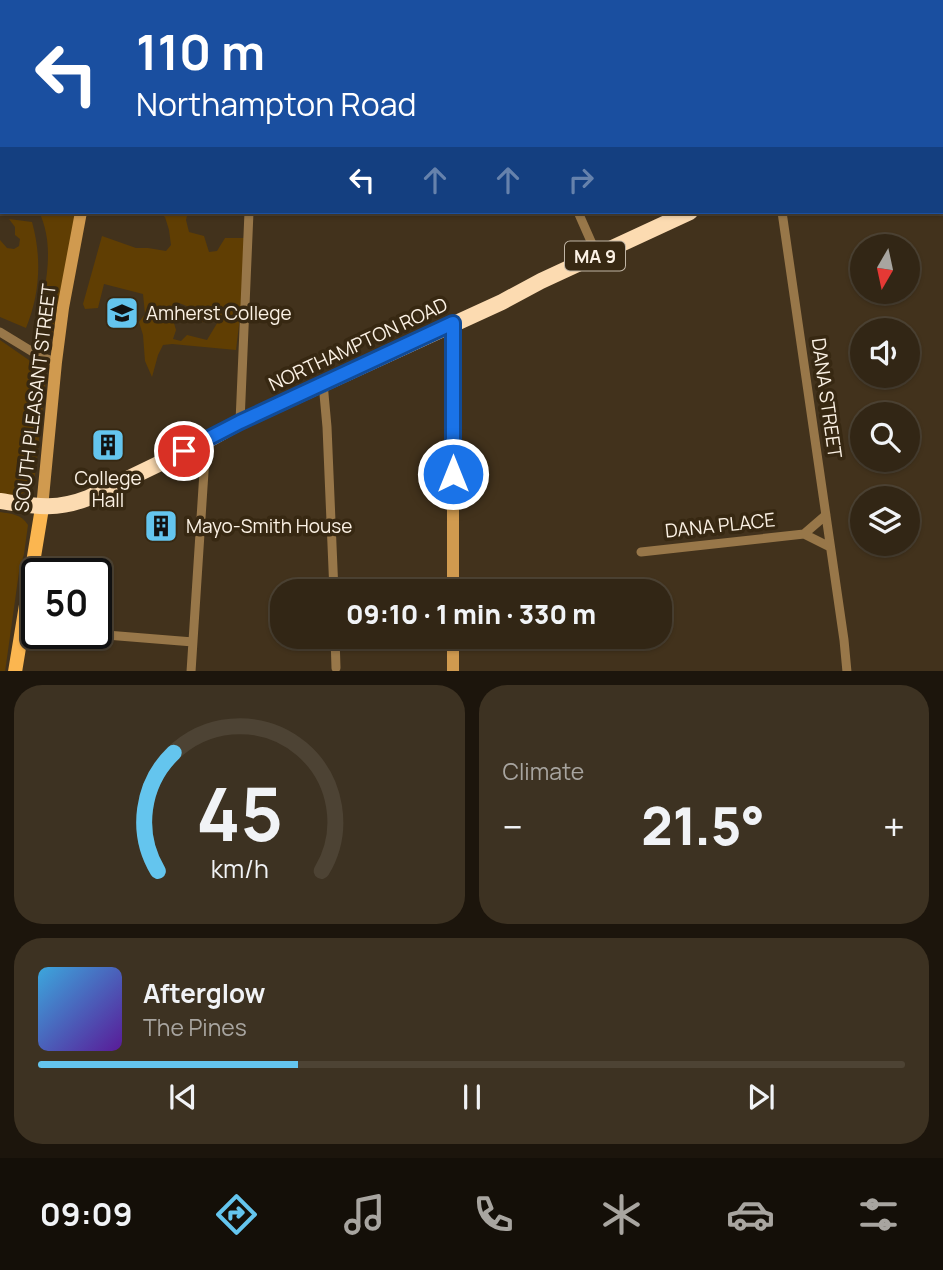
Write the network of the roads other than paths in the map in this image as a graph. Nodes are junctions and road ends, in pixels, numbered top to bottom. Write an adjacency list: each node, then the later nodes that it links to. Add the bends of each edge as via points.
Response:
1 (81, 214): 9 (main road, SOUTH PLEASANT STREET)
2 (249, 214): 11 (street)
3 (579, 214): 6 (street)
4 (686, 214): 6 (highway, NORTHAMPTON ROAD / MA 9)
5 (782, 214): 15 (street, DANA STREET)
6 (597, 255): 7 (highway, NORTHAMPTON ROAD / MA 9)
7 (453, 323): 10 (highway, NORTHAMPTON ROAD / MA 9); 21 (main road)
8 (0, 332): 9 (street, via 41,358)
9 (56, 362): 14 (main road, SOUTH PLEASANT STREET)
10 (323, 383): 11 (highway, NORTHAMPTON ROAD / MA 9); 20 (street)
11 (240, 422): 12 (highway, NORTHAMPTON ROAD / MA 9)
12 (206, 441): 14 (highway, NORTHAMPTON ROAD / MA 9, via 75,503); 23 (street)
13 (0, 501): 14 (highway, MA 9)
14 (42, 508): 19 (main road, SOUTH PLEASANT STREET)
15 (826, 515): 16 (street, DANA PLACE); 17 (street, DANA STREET)
16 (804, 534): 17 (street, DANA PLACE); 18 (street, DANA PLACE)
17 (831, 547): 31 (street, DANA STREET)
18 (641, 552)
19 (37, 558)
20 (333, 579)
21 (453, 579)
22 (112, 635): 23 (street)
23 (193, 642): 29 (street)
24 (22, 649): 28 (main road, SOUTH PLEASANT STREET)
25 (335, 649): 27 (street)
26 (453, 649): 30 (main road)
27 (336, 668)
28 (15, 671)
29 (191, 671)
30 (453, 671)
31 (847, 671)

